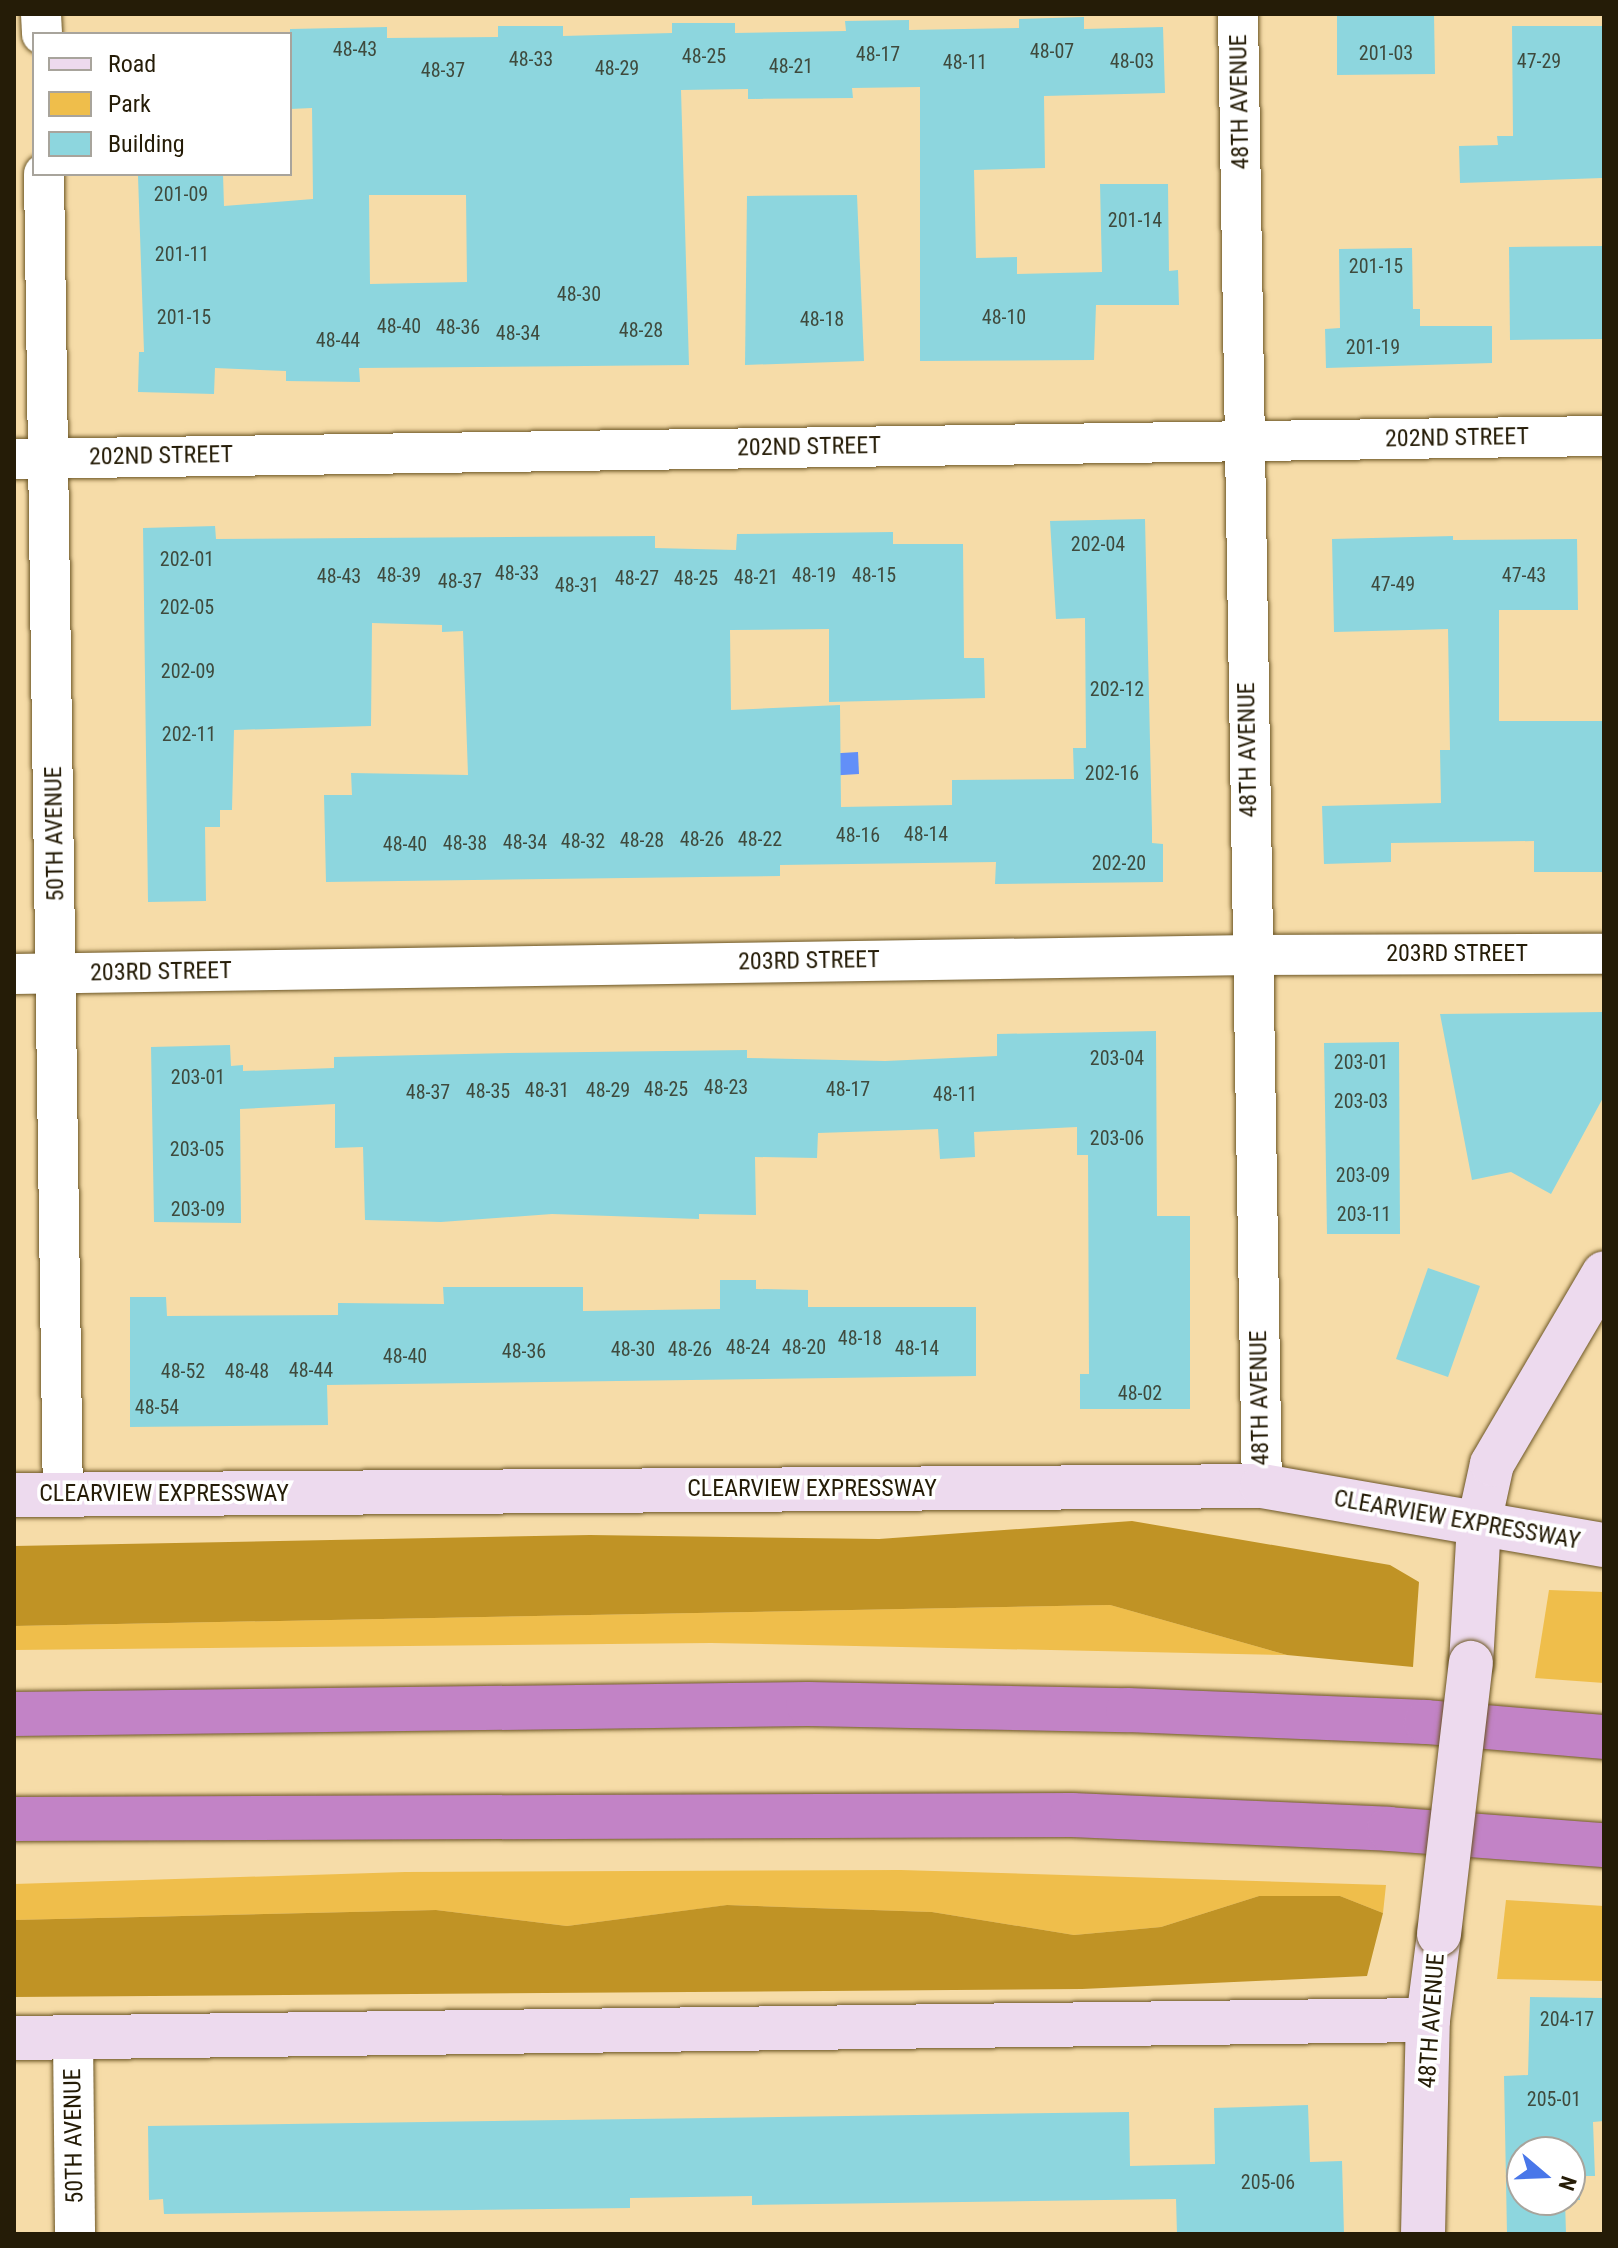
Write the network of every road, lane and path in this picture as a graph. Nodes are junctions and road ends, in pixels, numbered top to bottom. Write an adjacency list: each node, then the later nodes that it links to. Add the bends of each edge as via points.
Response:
1 (1238, 14): 4 (street, 48TH AVENUE)
2 (44, 176): 5 (street, 50TH AVENUE)
3 (1604, 436): 4 (street, 202ND STREET)
4 (1244, 441): 5 (street, 202ND STREET); 7 (street, 48TH AVENUE)
5 (32, 458): 9 (street, 50TH AVENUE)
6 (1604, 954): 7 (street, 203RD STREET)
7 (1251, 955): 9 (street, 203RD STREET); 11 (street, 48TH AVENUE)
8 (14, 974): 9 (street, 203RD STREET)
9 (57, 974): 12 (street, 50TH AVENUE)
10 (1604, 1273): 14 (street, 48TH AVENUE, via 1492,1464)
11 (1262, 1486): 12 (street, CLEARVIEW EXPRESSWAY); 14 (street, CLEARVIEW EXPRESSWAY)
12 (63, 1494): 13 (street, CLEARVIEW EXPRESSWAY)
13 (14, 1495)
14 (1479, 1523): 15 (street, CLEARVIEW EXPRESSWAY); 20 (street, 48TH AVENUE, bridge, via 1471,1663)
15 (1604, 1545)
16 (14, 1714): 17 (highway, via 824,1704 1206,1713)
17 (1604, 1737)
18 (14, 1819): 19 (highway, via 1072,1815)
19 (1604, 1845)
20 (1428, 2020): 21 (street); 24 (street, 48TH AVENUE)
21 (73, 2037): 22 (street); 23 (street, 50TH AVENUE)
22 (14, 2038)
23 (75, 2234)
24 (1423, 2234)

